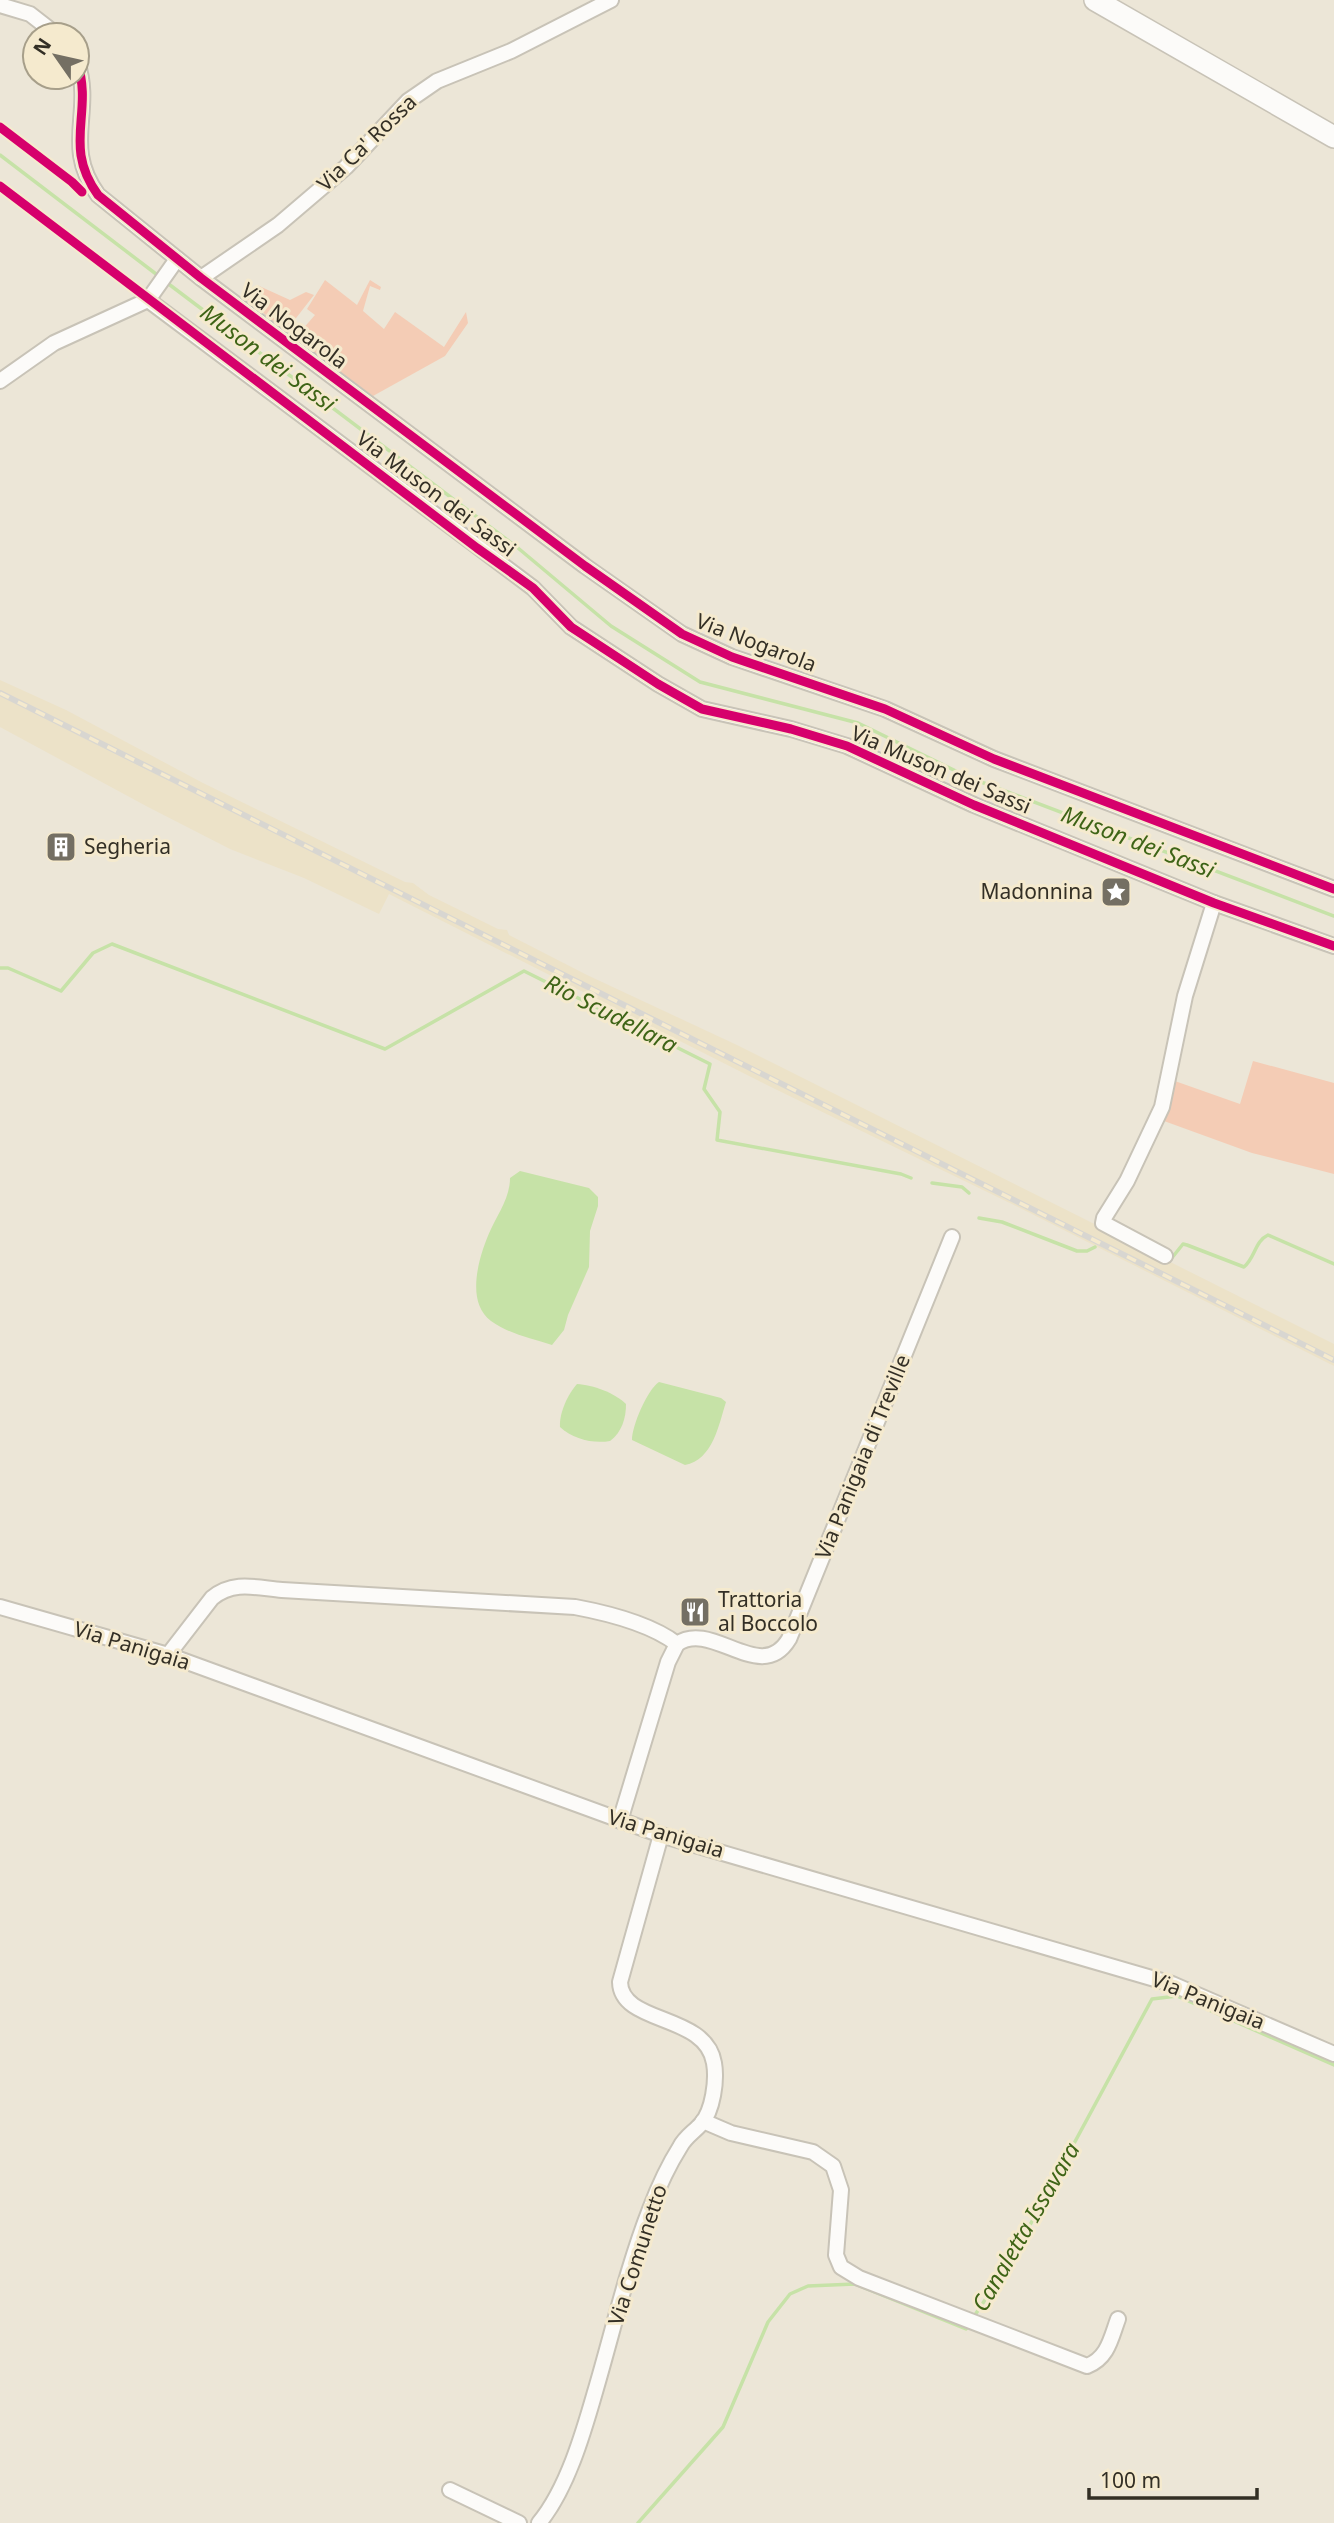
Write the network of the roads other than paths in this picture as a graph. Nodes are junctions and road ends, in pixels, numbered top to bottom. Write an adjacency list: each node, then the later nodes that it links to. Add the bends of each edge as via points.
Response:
1 (22, 0): 5 (street)
2 (611, 0): 10 (street, Via Ca' Rossa, via 511,51 437,81 408,101 346,167 278,225)
3 (1095, 0): 8 (highway)
4 (1, 2): 5 (street)
5 (30, 14): 6 (street)
6 (39, 21)
7 (84, 91): 9 (street, via 79,153 89,182)
8 (1334, 137)
9 (176, 261): 10 (street); 11 (street)
10 (201, 278): 13 (street, Via Nogarola, via 682,634 732,657 885,709 994,760)
11 (150, 296): 12 (street, via 54,343); 14 (street, Via Muson dei Sassi, via 533,588 571,627 681,699 702,709 847,746 974,805)
12 (0, 381)
13 (1334, 889)
14 (1214, 903): 15 (street, Via Muson dei Sassi); 17 (street, via 1185,996 1162,1107 1103,1223)
15 (1334, 946)
16 (952, 1237): 19 (street, Via Panigaia di Treville, via 785,1646 767,1656 694,1638)
17 (1165, 1256)
18 (0, 1607): 20 (street, Via Panigaia)
19 (677, 1644): 20 (street, Via Panigaia di Treville, via 613,1615 575,1607 239,1586 212,1598); 21 (street)
20 (168, 1654): 21 (street, Via Panigaia)
21 (620, 1821): 22 (street, Via Panigaia)
22 (662, 1835): 23 (street, Via Panigaia, via 1172,1984); 24 (street, Via Comunetto, via 620,1992 635,2006 694,2033 710,2051 714,2062 712,2097)
23 (1334, 2054)
24 (703, 2121): 25 (street, via 731,2133 813,2152 833,2166 841,2190 836,2255 842,2267 859,2278 1087,2366 1105,2353); 28 (street, Via Comunetto, via 681,2144 650,2209 579,2443)
25 (1118, 2319)
26 (450, 2490): 27 (street)
27 (519, 2523)
28 (540, 2523)

